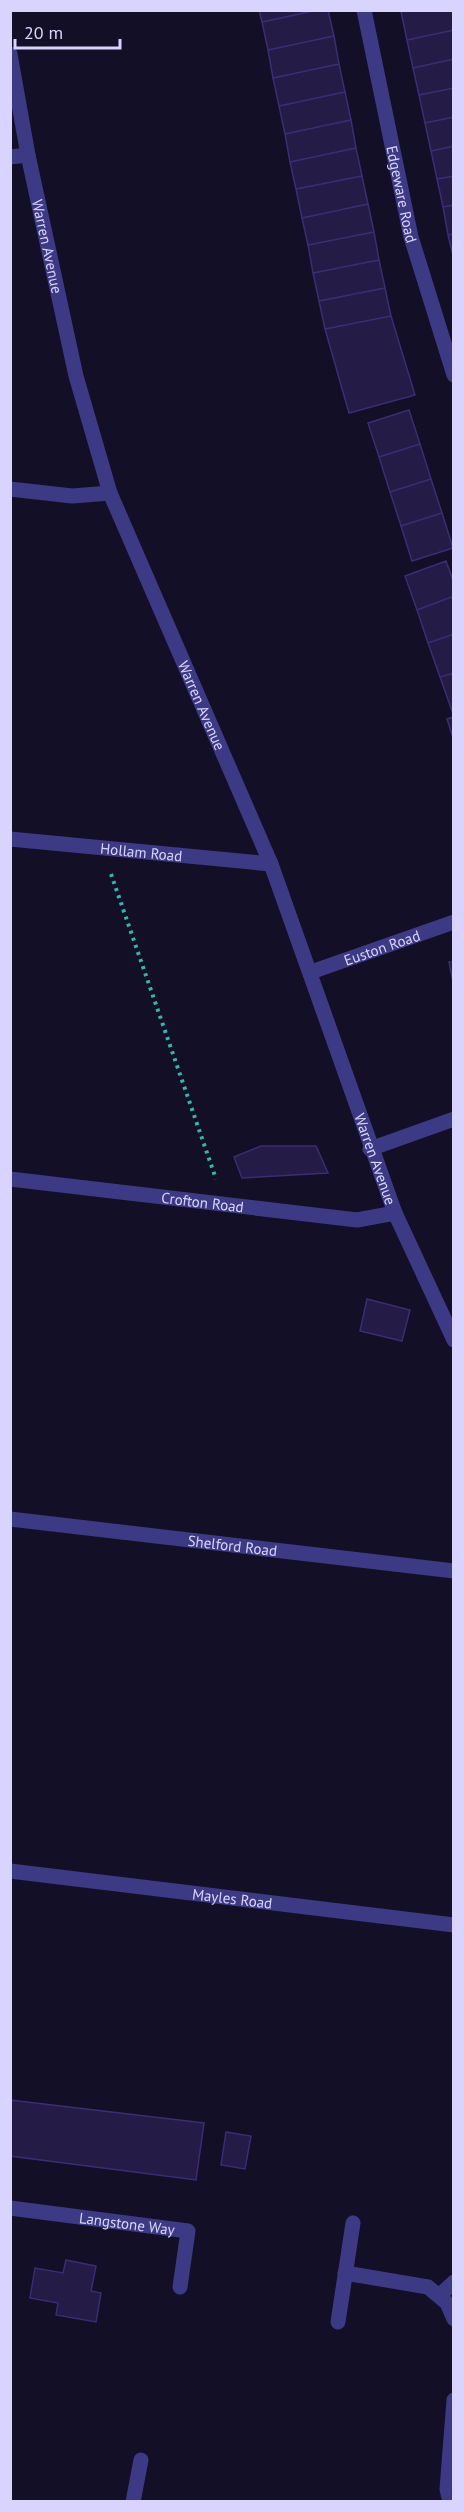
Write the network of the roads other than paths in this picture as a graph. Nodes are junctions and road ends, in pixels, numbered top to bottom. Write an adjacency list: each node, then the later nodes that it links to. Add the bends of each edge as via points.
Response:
1 (364, 10): 5 (street, Edgeware Road, via 411,237)
2 (10, 54): 3 (street, Warren Avenue)
3 (28, 155): 4 (street); 7 (street, Warren Avenue, via 76,375)
4 (10, 157)
5 (453, 375)
6 (10, 489): 7 (street, via 72,496)
7 (110, 493): 9 (street, Warren Avenue)
8 (10, 839): 9 (street, Hollam Road)
9 (271, 864): 11 (street, Warren Avenue)
10 (453, 922): 11 (street, Euston Road)
11 (311, 972): 13 (street, Warren Avenue)
12 (453, 1119): 13 (street)
13 (370, 1149): 15 (street, Warren Avenue)
14 (10, 1179): 15 (street, Crofton Road, via 357,1220)
15 (395, 1213): 16 (street, Warren Avenue)
16 (453, 1340)
17 (10, 1519): 18 (street, Shelford Road)
18 (453, 1571)
19 (10, 1871): 20 (street, Mayles Road)
20 (453, 1926)
21 (10, 2208): 25 (street, Langstone Way, via 188,2231)
22 (353, 2223): 23 (street)
23 (345, 2273): 26 (street, via 428,2287); 28 (street)
24 (453, 2282): 26 (street)
25 (180, 2287)
26 (439, 2296): 27 (street, via 447,2303)
27 (453, 2319)
28 (338, 2322)
29 (453, 2400): 32 (street, via 447,2489)
30 (141, 2460): 31 (street)
31 (134, 2502)
32 (450, 2502)

